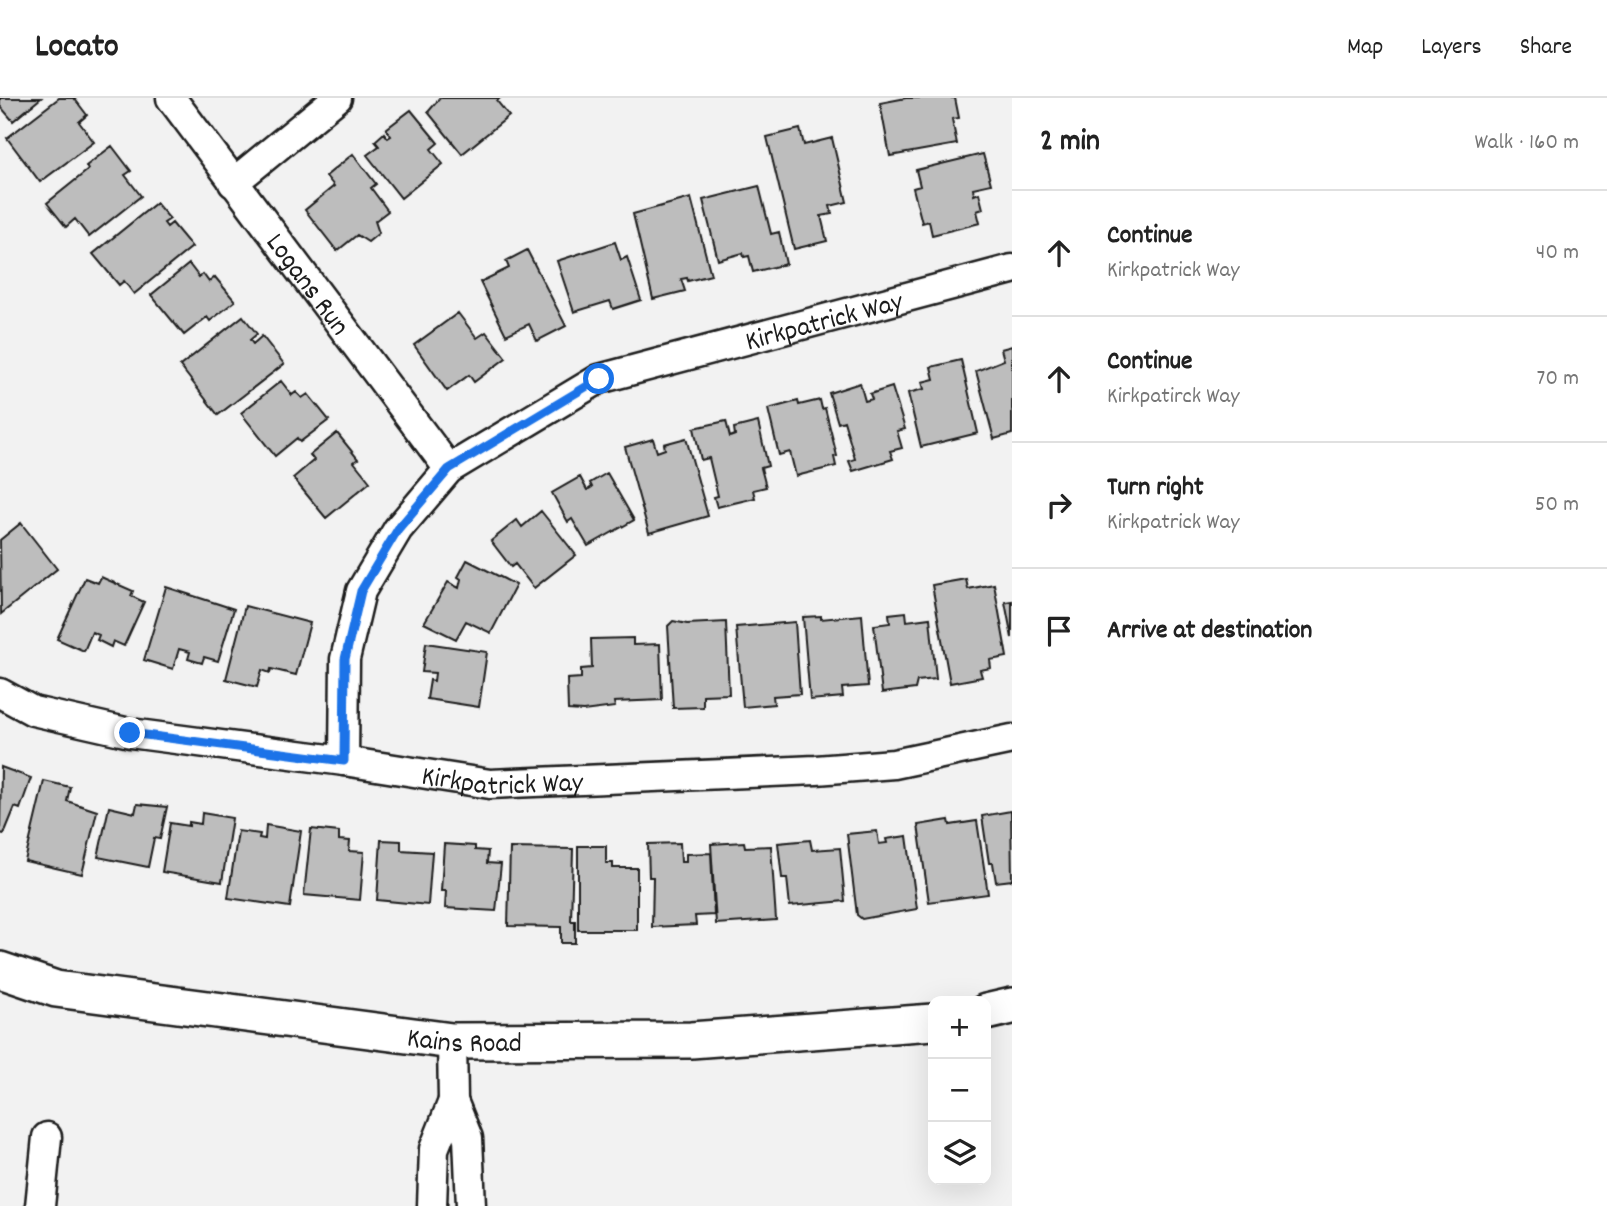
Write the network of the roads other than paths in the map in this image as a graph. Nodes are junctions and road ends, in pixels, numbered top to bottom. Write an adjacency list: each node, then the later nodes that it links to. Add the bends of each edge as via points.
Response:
1 (171, 98): 3 (street, Logans Run)
2 (337, 98): 3 (street)
3 (233, 183): 5 (street, Logans Run)
4 (1012, 268): 5 (street, Kirkpatrick Way, via 599,379)
5 (449, 469): 8 (street, Kirkpatrick Way, via 398,529 361,591 345,659)
6 (0, 693): 8 (street, Kirkpatrick Way, via 33,711 130,733)
7 (1012, 739): 8 (street, Kirkpatrick Way, via 894,764 490,784)
8 (344, 761)
9 (0, 970): 13 (street, Kains Road, via 56,989)
10 (1012, 1006): 11 (street)
11 (991, 1011)
12 (928, 1022): 13 (street, Kains Road, via 691,1040)
13 (452, 1041): 14 (street)
14 (453, 1101): 17 (street, via 434,1149); 18 (street, via 468,1138)
15 (47, 1137): 16 (street)
16 (40, 1206)
17 (432, 1206)
18 (471, 1206)

